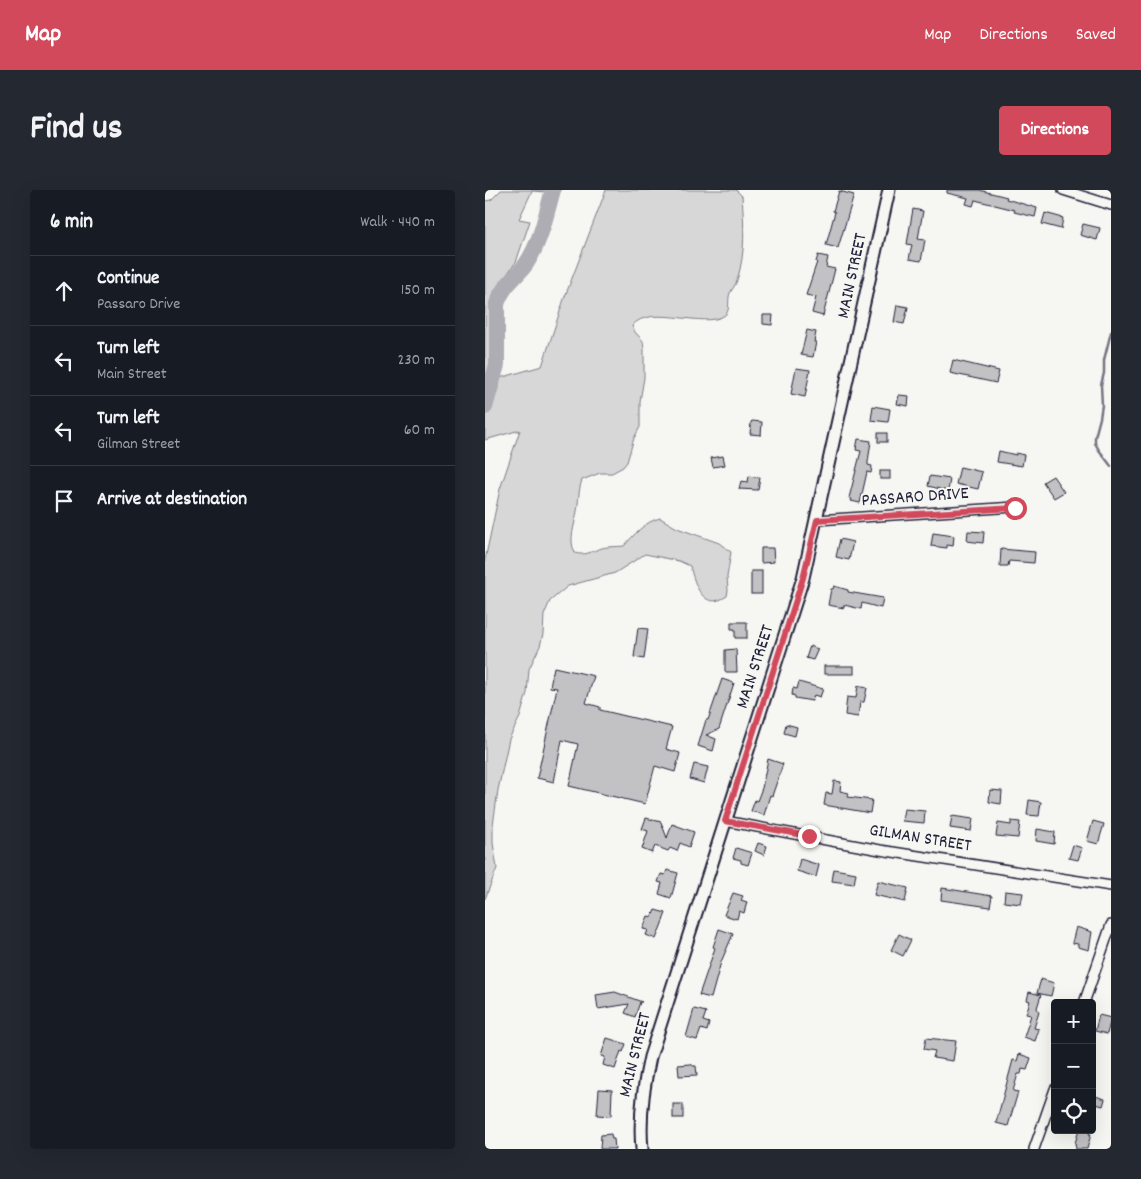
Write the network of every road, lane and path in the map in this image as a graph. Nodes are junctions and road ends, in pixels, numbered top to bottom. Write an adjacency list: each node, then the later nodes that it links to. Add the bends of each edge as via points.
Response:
1 (889, 190): 5 (street, MAIN STREET)
2 (1063, 190): 3 (street)
3 (1111, 205)
4 (1015, 508): 5 (street, PASSARO DRIVE)
5 (817, 520): 6 (street, MAIN STREET, via 803,578)
6 (725, 821): 7 (street, GILMAN STREET, via 880,850); 11 (street, MAIN STREET, via 650,1057 640,1116)
7 (1111, 886)
8 (1111, 925): 9 (street)
9 (1085, 999)
10 (1051, 1101): 12 (street)
11 (642, 1149)
12 (1035, 1149)

